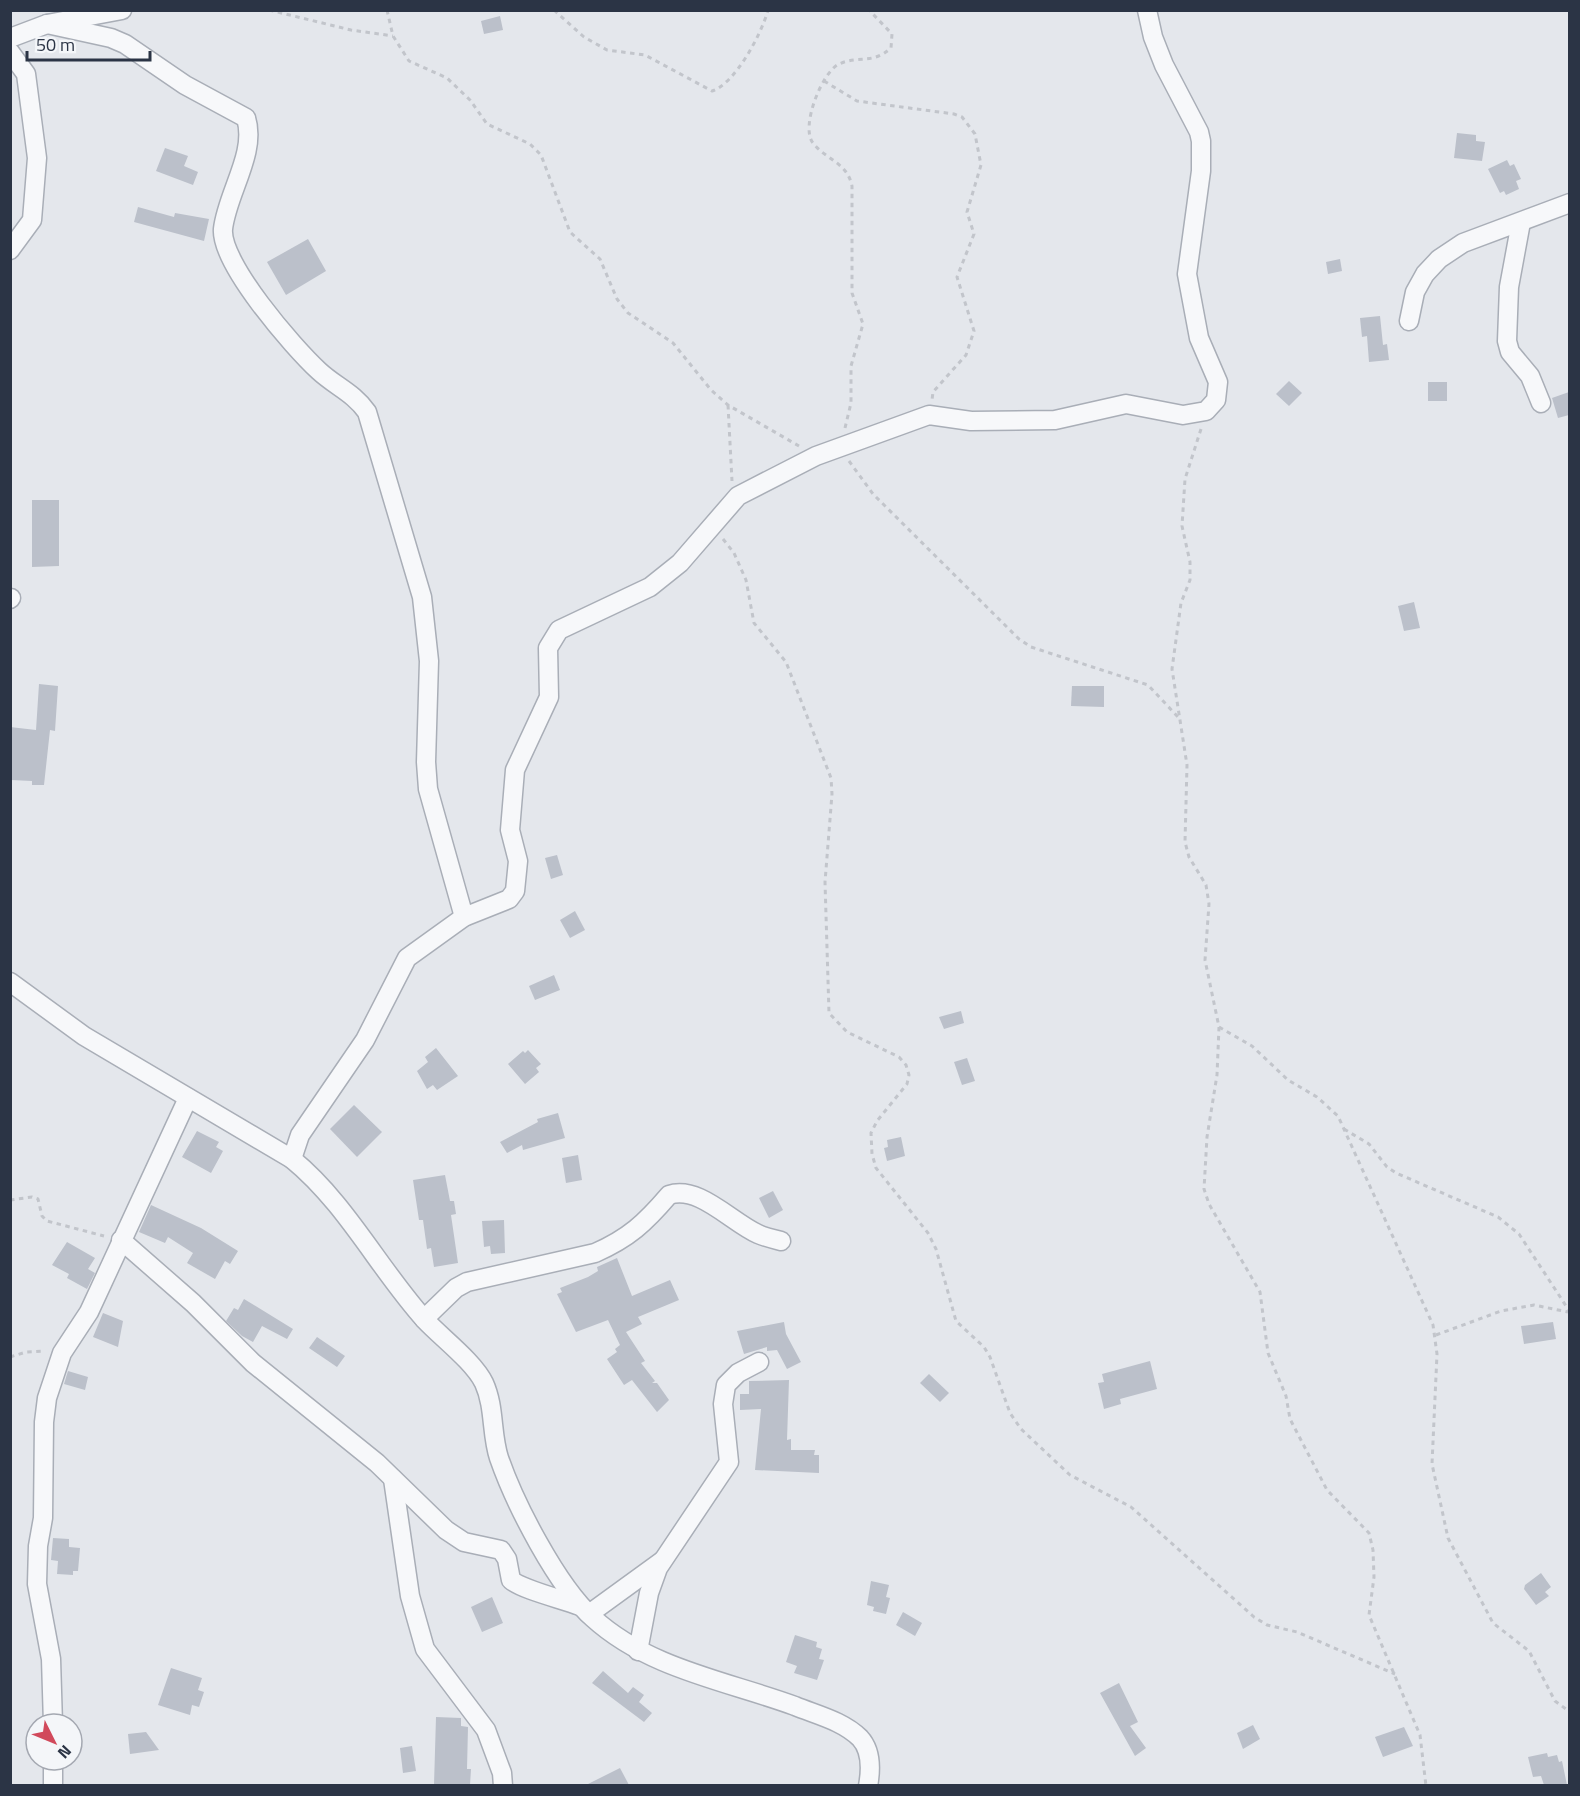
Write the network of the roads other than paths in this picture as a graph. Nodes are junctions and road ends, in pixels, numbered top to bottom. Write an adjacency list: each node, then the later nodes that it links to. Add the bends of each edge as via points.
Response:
1 (122, 10): 3 (street)
2 (1147, 10): 11 (street, via 1164,65 1201,141 1202,171 1187,274 1199,338 1218,382 1216,400 1206,411 1183,415 1126,404 1055,420 970,421 929,415 816,456 733,499 680,563 650,586 559,630 552,638 548,648 549,697 515,770 510,830 518,861 515,891 509,899)
3 (47, 24): 4 (street); 11 (street, via 125,44 185,85 246,117 247,144 223,228 224,246 270,318 316,368 357,398 367,412 422,597 429,661 428,789)
4 (10, 38)
5 (10, 52): 8 (street, via 23,66 27,80 37,158 32,220)
6 (1569, 203): 7 (street)
7 (1521, 222): 9 (street, via 1463,243 1439,259 1415,292); 10 (street, via 1509,287 1507,341 1510,352 1530,376)
8 (10, 250)
9 (1409, 321)
10 (1541, 403)
11 (464, 917): 14 (street, via 418,948 400,967 365,1040 300,1135)
12 (10, 981): 13 (street, via 84,1036)
13 (188, 1098): 14 (street); 15 (street)
14 (292, 1159): 17 (street, via 319,1185)
15 (121, 1240): 19 (street, via 253,1363); 23 (street, via 89,1312 55,1369 44,1422 43,1518 37,1584 51,1659)
16 (781, 1241): 17 (street, via 758,1234 698,1198 677,1192 669,1195 633,1234 610,1246 595,1253 467,1282)
17 (424, 1319): 21 (street, via 482,1378 490,1398 498,1456 525,1520)
18 (759, 1362): 20 (street, via 738,1373 726,1386 723,1404 729,1462)
19 (393, 1479): 21 (street, via 455,1537 501,1550 515,1583); 24 (street, via 410,1596 425,1648 486,1730)
20 (666, 1558): 21 (street); 22 (street, via 649,1593)
21 (585, 1610): 22 (street)
22 (638, 1651): 25 (street, via 850,1729 862,1740 869,1757)
23 (53, 1712)
24 (503, 1785)
25 (868, 1785)

